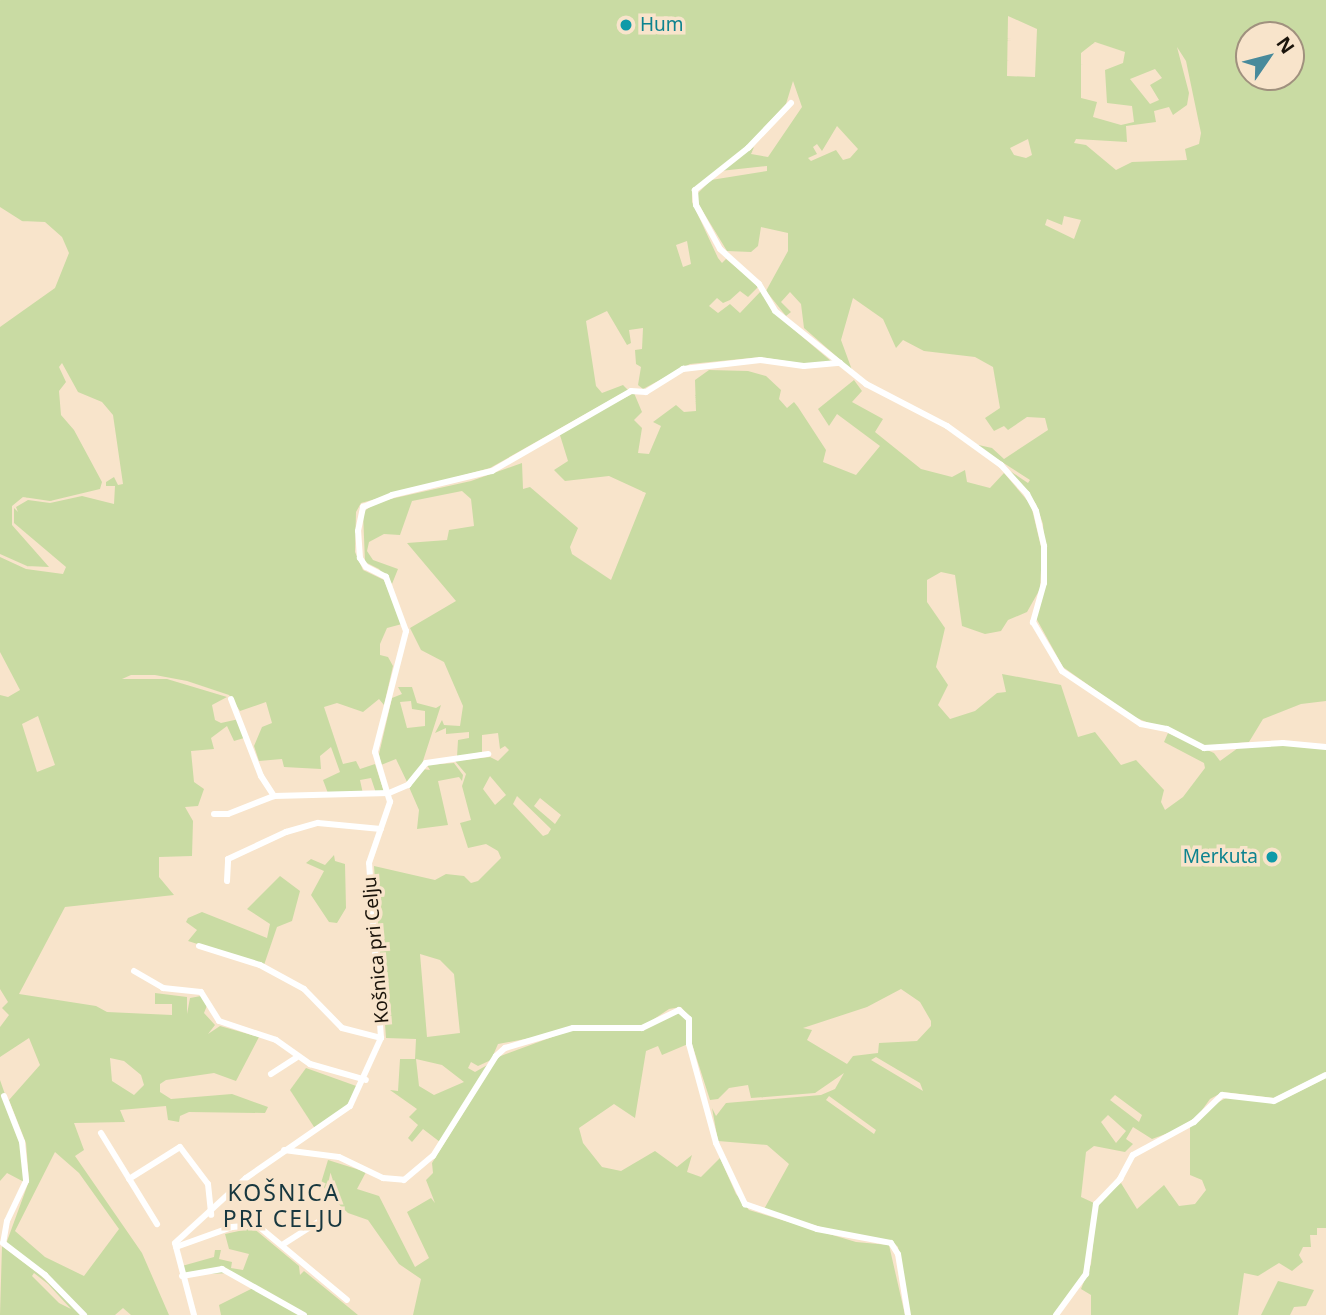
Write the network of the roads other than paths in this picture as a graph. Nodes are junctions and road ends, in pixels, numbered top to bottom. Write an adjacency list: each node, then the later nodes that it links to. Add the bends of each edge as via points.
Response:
1 (791, 103): 2 (street, via 748,148 701,185 694,197 726,257 759,284 775,311)
2 (840, 363): 4 (street, via 866,384 947,426 1001,465 1027,494 1044,546 1044,583 1033,622 1062,671 1133,719 1167,729 1204,748 1283,743); 6 (street, via 804,366 761,360 683,369 646,392 631,391 571,423 492,471 371,502 360,513 360,558 366,567 386,577 406,639 396,658 375,752)
3 (231, 699): 7 (street)
4 (1326, 747)
5 (488, 754): 6 (street, via 426,763 408,785)
6 (389, 793): 7 (street); 9 (street, Košnica pri Celju)
7 (274, 796): 8 (street, via 228,814)
8 (214, 814)
9 (381, 829): 10 (street, via 317,824 286,832 228,859); 13 (street, Košnica pri Celju, via 369,863)
10 (227, 881)
11 (199, 946): 13 (street, via 260,965 304,989 342,1028)
12 (134, 971): 14 (street, via 163,988 201,992 215,1019 264,1034)
13 (381, 1038): 17 (street, Košnica pri Celju)
14 (296, 1058): 15 (street); 17 (street)
15 (271, 1074)
16 (1326, 1075): 33 (street, via 1274,1101 1222,1094 1194,1122 1133,1155 1120,1179 1096,1204 1086,1274)
17 (366, 1080): 20 (street, Košnica pri Celju, via 337,1119)
18 (4, 1096): 29 (street, via 22,1142 26,1181 7,1221 3,1242)
19 (101, 1133): 21 (street)
20 (284, 1150): 22 (street, Košnica pri Celju, via 246,1178); 32 (street, via 340,1157 383,1178 404,1180 433,1156 505,1048 573,1028 642,1028 679,1010 689,1018 690,1044 716,1143 745,1204 807,1226 891,1243 898,1254)
21 (129, 1179): 22 (street, via 180,1147 208,1184); 24 (street)
22 (211, 1215): 26 (street, Košnica pri Celju, via 181,1236)
23 (326, 1217): 25 (street)
24 (157, 1224)
25 (282, 1245): 26 (street, via 261,1227 248,1223); 28 (street)
26 (176, 1247): 27 (street)
27 (182, 1276): 30 (street); 31 (street, via 222,1269)
28 (347, 1300)
29 (84, 1315)
30 (194, 1315)
31 (304, 1315)
32 (908, 1315)
33 (1056, 1315)

